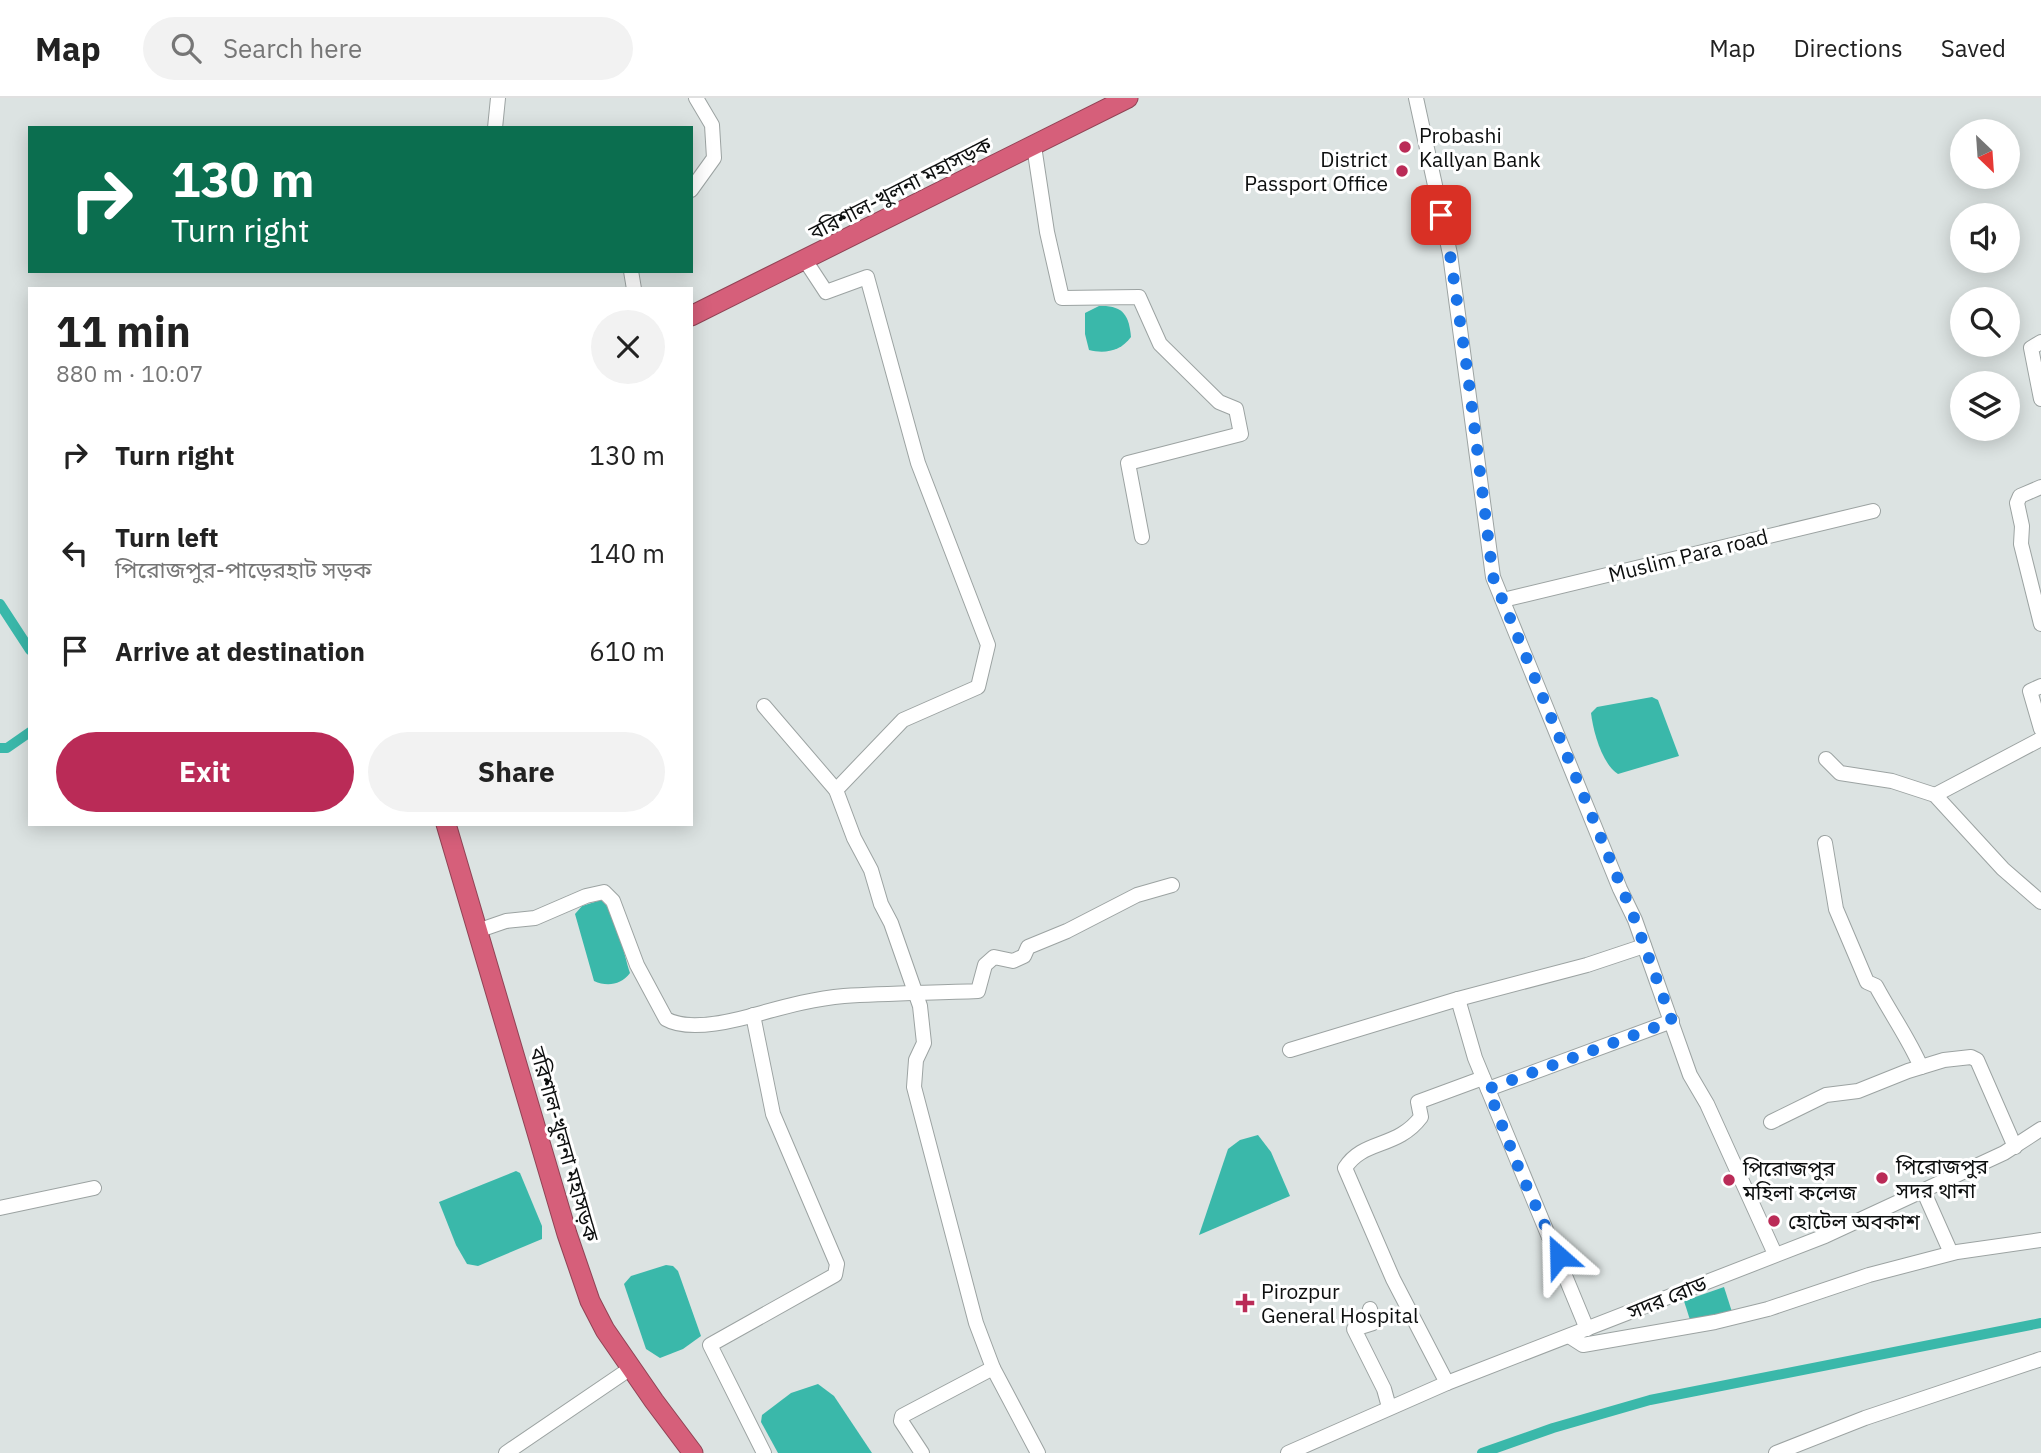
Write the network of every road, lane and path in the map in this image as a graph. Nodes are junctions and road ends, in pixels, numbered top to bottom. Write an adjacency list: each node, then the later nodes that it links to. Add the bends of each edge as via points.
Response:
1 (498, 98): 5 (street)
2 (696, 98): 7 (street, via 712,125 714,158)
3 (1128, 98): 6 (highway, বরিশাল-খুলনা মহাসড়ক)
4 (1416, 98): 15 (street, via 1450,254 1493,577)
5 (495, 126)
6 (1034, 146): 8 (highway, বরিশাল-খুলনা মহাসড়ক); 14 (street, via 1062,298 1139,297 1160,344 1219,402 1236,409 1241,434 1128,463)
7 (693, 187)
8 (806, 260): 9 (highway, বরিশাল-খুলনা মহাসড়ক); 22 (street, via 826,292 867,278 918,463 988,645 978,687 903,720)
9 (693, 315)
10 (2041, 342): 11 (street, via 2031,348)
11 (2041, 399)
12 (2041, 487): 16 (street, via 2020,496 2017,503 2021,544)
13 (1873, 511): 15 (street, Muslim Para road)
14 (1142, 537)
15 (1503, 600): 29 (street)
16 (2041, 625)
17 (2041, 686): 19 (street, via 2031,691)
18 (764, 706): 22 (street)
19 (2041, 729)
20 (2041, 739): 23 (street)
21 (1826, 759): 23 (street, via 1840,773 1892,781)
22 (836, 790): 30 (street)
23 (1935, 795): 27 (street, via 2003,869)
24 (447, 826): 28 (highway, বরিশাল-খুলনা মহাসড়ক)
25 (1825, 843): 35 (street, via 1836,909 1846,934 1867,982 1876,986)
26 (1172, 885): 30 (street, via 1137,895 1028,947 1024,956 1013,961 994,957 985,965 978,990)
27 (2041, 902)
28 (477, 931): 32 (street, via 535,918 604,892 613,901 637,965 666,1019 672,1023 723,1023); 50 (highway, বরিশাল-খুলনা মহাসড়ক, via 590,1301)
29 (1644, 946): 31 (street); 33 (street)
30 (917, 992): 32 (street, via 808,1001); 51 (street, via 923,1043 914,1087 970,1303)
31 (1458, 999): 34 (street); 36 (street)
32 (753, 1015): 56 (street, via 773,1114 837,1264 835,1275 710,1345)
33 (1672, 1021): 36 (street); 45 (street, via 1690,1075)
34 (1290, 1050)
35 (1921, 1067): 37 (street, via 1858,1091 1826,1095); 39 (street, via 1971,1056 1977,1060)
36 (1485, 1084): 47 (street); 52 (street, via 1418,1102 1421,1117 1409,1131 1363,1151 1345,1168 1393,1279)
37 (1771, 1122)
38 (2041, 1129): 39 (street, সদর রোড)
39 (2015, 1147): 41 (street, সদর রোড)
40 (94, 1188): 42 (street)
41 (1923, 1190): 44 (street); 45 (street, সদর রোড)
42 (0, 1208)
43 (2041, 1240): 44 (street)
44 (1951, 1253): 48 (street, via 1715,1322 1583,1345)
45 (1775, 1254): 47 (street, সদর রোড)
46 (1370, 1309): 53 (street, via 1373,1322 1354,1329)
47 (1587, 1329): 48 (street, সদর রোড)
48 (1569, 1336): 52 (street, সদর রোড)
49 (2041, 1359): 60 (street)
50 (631, 1368): 54 (street); 55 (highway, বরিশাল-খুলনা মহাসড়ক)
51 (993, 1368): 57 (street, via 902,1416); 58 (street)
52 (1447, 1383): 53 (street, সদর রোড)
53 (1389, 1407): 59 (street, সদর রোড)
54 (506, 1453)
55 (693, 1453)
56 (764, 1453)
57 (922, 1453)
58 (1038, 1453)
59 (1288, 1453)
60 (1776, 1453)

